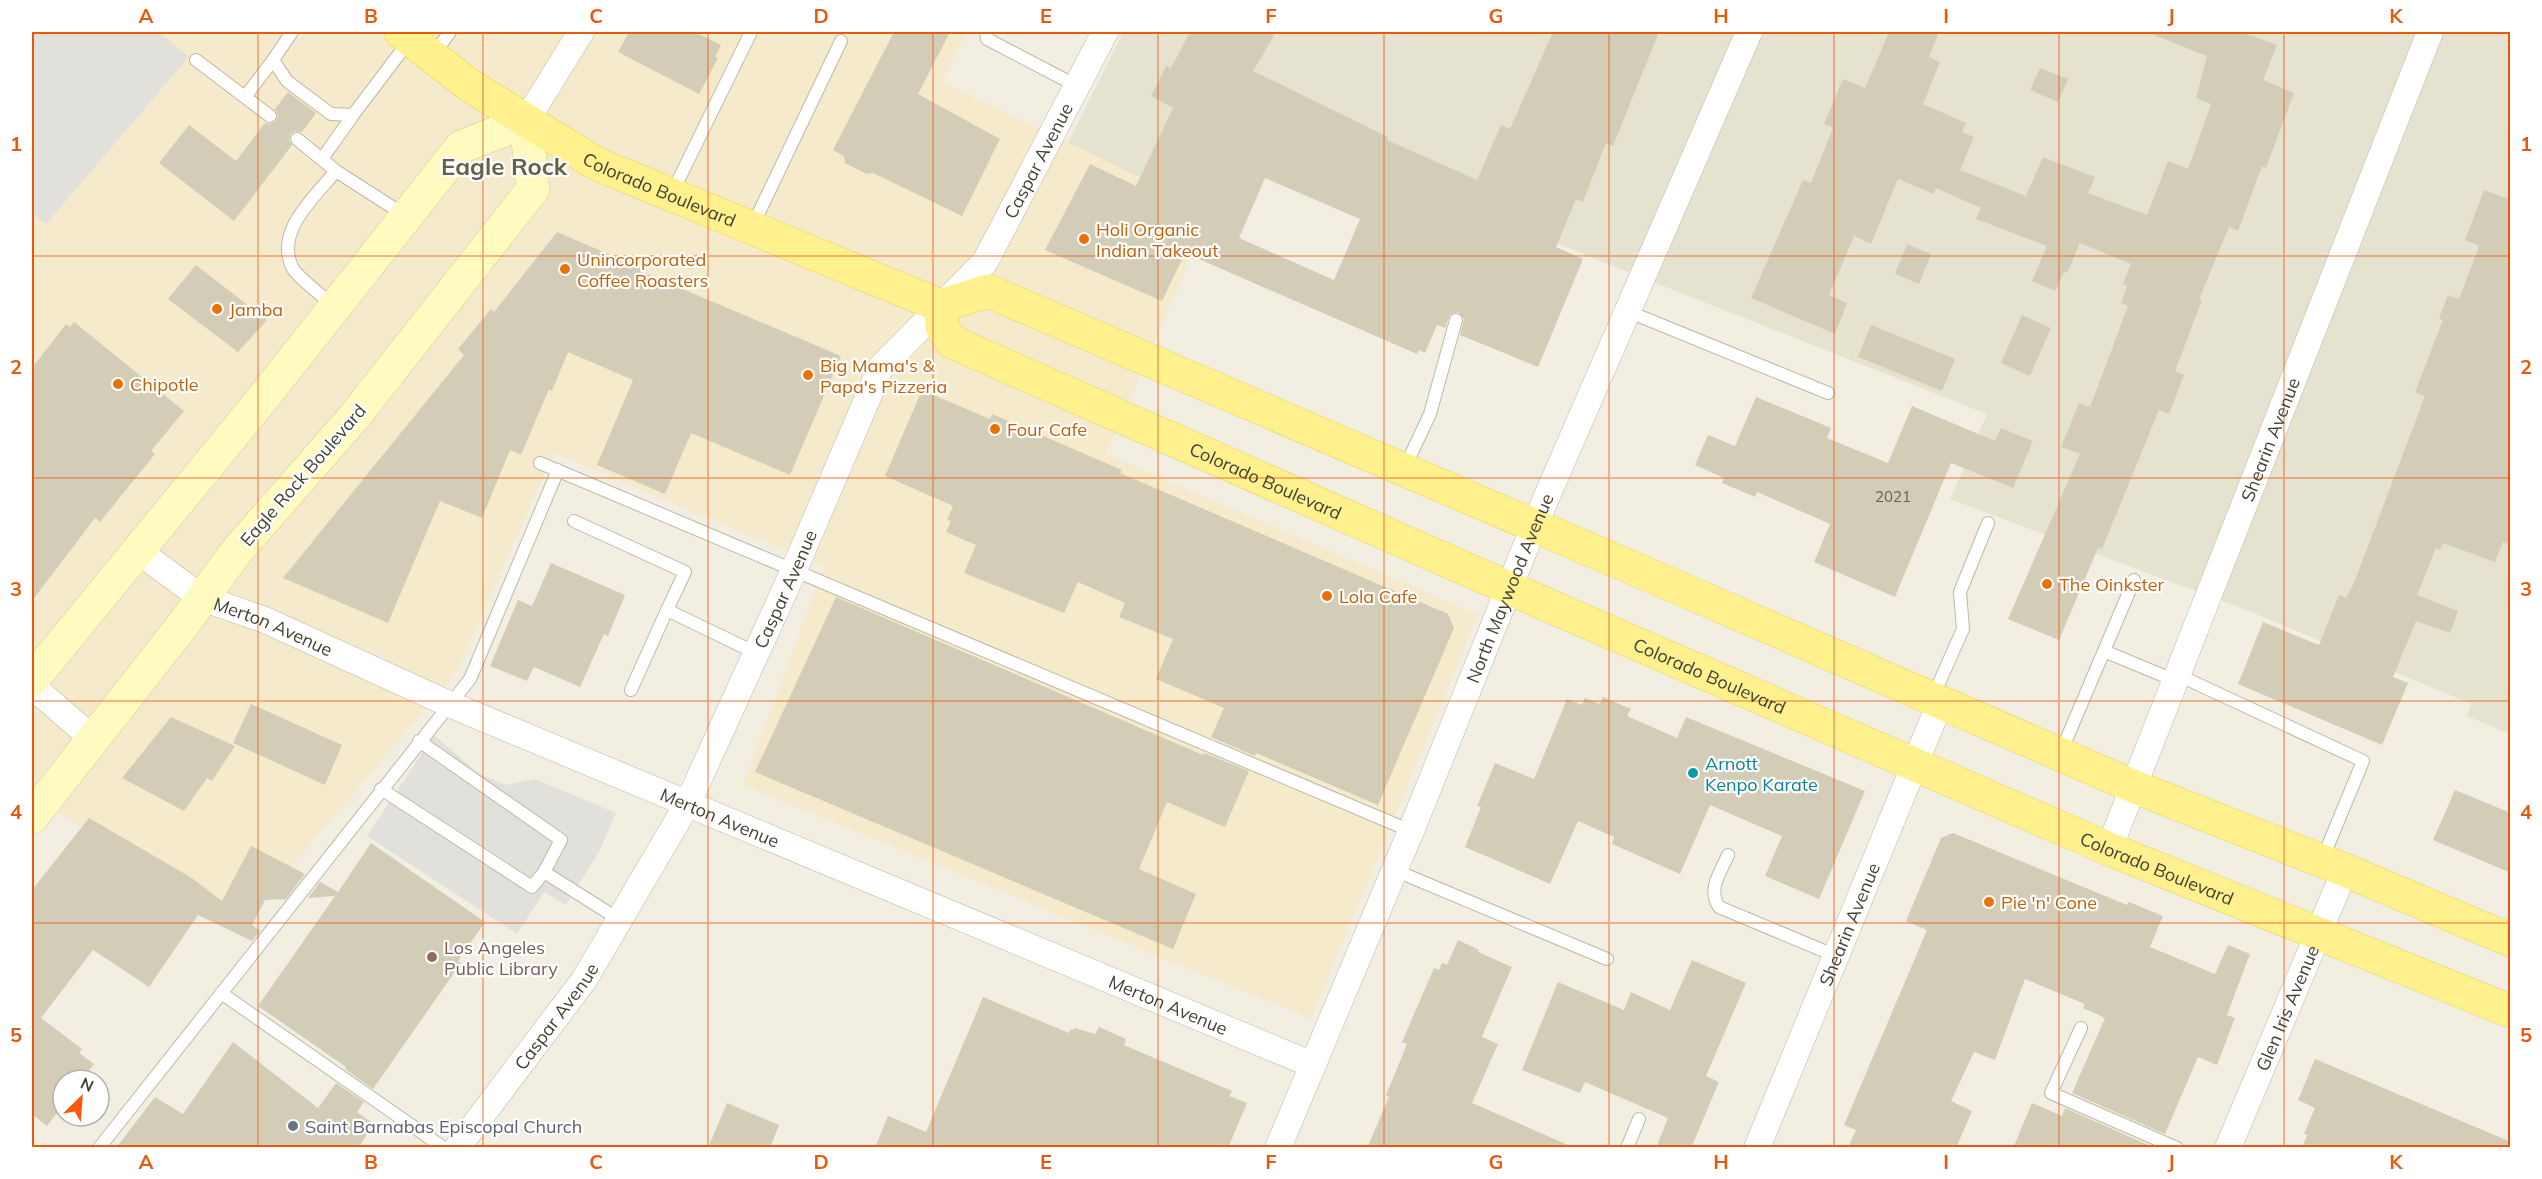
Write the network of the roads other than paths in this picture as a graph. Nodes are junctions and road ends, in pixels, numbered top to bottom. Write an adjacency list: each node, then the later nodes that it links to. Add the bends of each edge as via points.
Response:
1 (292, 32): 11 (lane)
2 (581, 32): 16 (street)
3 (751, 32): 20 (lane)
4 (986, 32): 12 (lane, via 987,39)
5 (1105, 32): 12 (street, Caspar Avenue)
6 (1749, 32): 25 (street, North Maywood Avenue)
7 (2430, 32): 42 (street, Shearin Avenue)
8 (424, 39): 14 (lane); 16 (main road, Colorado Boulevard, via 469,84)
9 (841, 41): 22 (lane)
10 (196, 60): 13 (lane)
11 (273, 60): 13 (lane); 14 (lane, via 287,81 331,114)
12 (1077, 86): 23 (street, Caspar Avenue, via 985,262)
13 (244, 97): 15 (lane)
14 (353, 115): 18 (lane)
15 (270, 116)
16 (526, 121): 20 (main road, Colorado Boulevard, via 597,164); 21 (main road, via 461,147); 38 (main road, Eagle Rock Boulevard, via 533,189 354,417 236,552)
17 (297, 139): 18 (lane)
18 (322, 159): 19 (lane)
19 (336, 171): 21 (lane); 24 (lane, via 292,226 287,240 292,269)
20 (671, 195): 22 (main road, Colorado Boulevard)
21 (406, 216): 24 (main road)
22 (752, 229): 23 (main road, Colorado Boulevard)
23 (941, 306): 30 (main road, via 988,291); 35 (street, Caspar Avenue, via 881,367); 37 (main road, Colorado Boulevard, via 942,327 952,342)
24 (335, 307): 34 (main road)
25 (1627, 311): 27 (lane); 33 (street, North Maywood Avenue)
26 (1456, 320): 30 (lane, via 1430,414)
27 (1828, 393)
28 (540, 463): 29 (lane)
29 (558, 470): 35 (lane); 47 (lane, via 470,679)
30 (1404, 470): 33 (main road)
31 (574, 521): 39 (lane, via 685,572)
32 (1988, 523): 46 (lane, via 1960,592 1963,629)
33 (1533, 526): 37 (street, North Maywood Avenue); 46 (main road)
34 (138, 550): 38 (street, Merton Avenue); 43 (main road)
35 (794, 570): 41 (street, Caspar Avenue); 56 (lane)
36 (2134, 580): 40 (lane)
37 (1508, 588): 51 (main road, Colorado Boulevard); 56 (street, North Maywood Avenue)
38 (202, 598): 47 (street, Merton Avenue, via 265,620); 48 (main road, Eagle Rock Boulevard)
39 (667, 610): 41 (lane); 45 (lane)
40 (2104, 651): 42 (lane); 50 (lane)
41 (756, 653): 54 (street, Caspar Avenue)
42 (2177, 678): 52 (street, Shearin Avenue); 59 (lane, via 2363,761)
43 (32, 680)
44 (32, 686): 48 (street)
45 (631, 690)
46 (1936, 701): 50 (main road); 51 (street, Shearin Avenue)
47 (449, 704): 49 (lane); 54 (street, Merton Avenue)
48 (93, 739): 55 (main road, Eagle Rock Boulevard)
49 (419, 741): 53 (lane); 61 (lane, via 561,840)
50 (2060, 755): 52 (main road)
51 (1915, 765): 57 (main road, Colorado Boulevard); 65 (street, Shearin Avenue)
52 (2134, 787): 57 (street, Shearin Avenue); 59 (main road)
53 (381, 789): 61 (lane, via 532,887); 67 (lane)
54 (688, 803): 62 (street, Caspar Avenue); 70 (street, Merton Avenue)
55 (32, 816)
56 (1411, 831): 60 (street, North Maywood Avenue)
57 (2109, 849): 63 (main road, Colorado Boulevard)
58 (1728, 855): 65 (lane, via 1714,887 1713,898 1719,907)
59 (2333, 866): 63 (street, Glen Iris Avenue); 64 (main road)
60 (1395, 870): 66 (lane); 70 (street, North Maywood Avenue)
61 (544, 872): 62 (lane)
62 (620, 920): 74 (street, Caspar Avenue, via 584,980)
63 (2319, 932): 68 (main road, Colorado Boulevard); 79 (street, Glen Iris Avenue)
64 (2511, 940)
65 (1836, 956): 77 (street, Shearin Avenue)
66 (1607, 959)
67 (221, 993): 72 (lane); 73 (lane)
68 (2511, 1011)
69 (2081, 1028): 78 (lane, via 2051,1093)
70 (1313, 1065): 75 (street, North Maywood Avenue)
71 (1639, 1119): 76 (lane)
72 (99, 1148)
73 (444, 1148)
74 (457, 1148)
75 (1278, 1148)
76 (1627, 1148)
77 (1757, 1148)
78 (2177, 1148)
79 (2228, 1148)

